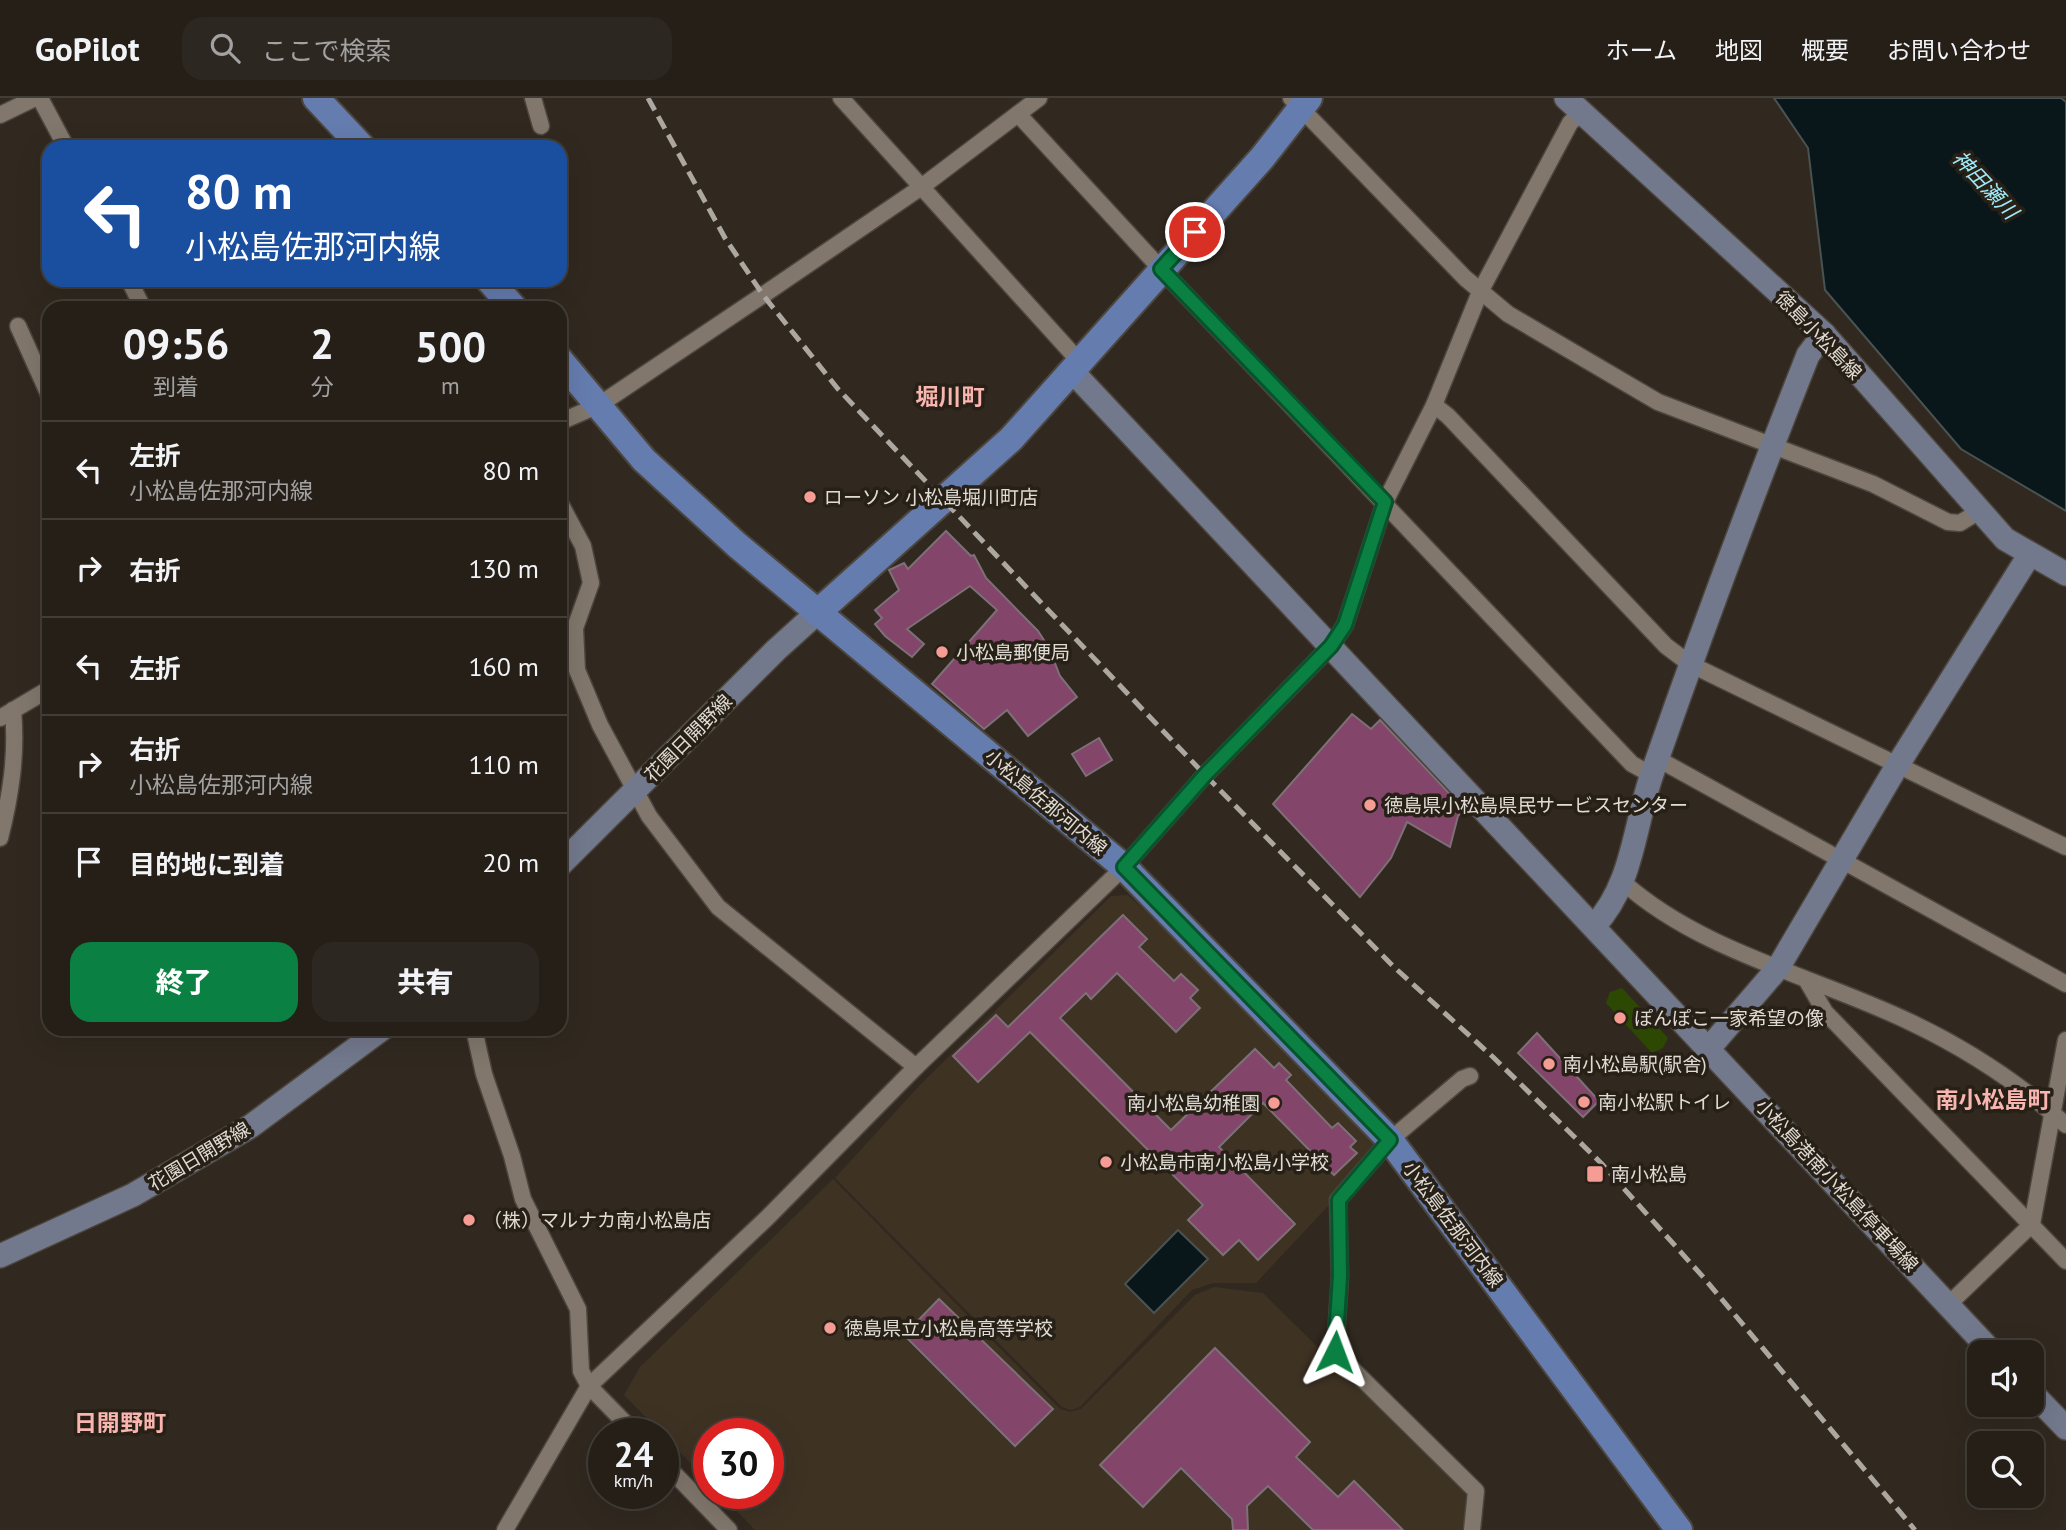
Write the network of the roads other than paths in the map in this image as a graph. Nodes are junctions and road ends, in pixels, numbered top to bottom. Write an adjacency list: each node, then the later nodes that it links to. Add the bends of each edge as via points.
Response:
1 (37, 98): 9 (street); 11 (street)
2 (316, 98): 12 (main road)
3 (533, 98): 10 (street)
4 (841, 98): 13 (street)
5 (1039, 98): 8 (street)
6 (1300, 101): 14 (main road, via 1262,158); 16 (street, via 1380,193)
7 (1574, 105): 16 (street, via 1570,123); 19 (main road, 徳島小松島線)
8 (1017, 114): 13 (street); 14 (street)
9 (0, 115)
10 (541, 126)
11 (62, 140)
12 (355, 140)
13 (920, 188): 20 (street); 23 (street)
14 (1161, 269): 20 (main road); 27 (street)
15 (495, 287): 17 (main road)
16 (1480, 292): 24 (street); 26 (street, via 1508,314 1658,402)
17 (508, 301)
18 (18, 326): 22 (street)
19 (1824, 334): 26 (main road, via 1808,355); 28 (main road, 徳島小松島線)
20 (1075, 366): 32 (main road, via 1011,439); 33 (main road, 小松島港南小松島停車場線)
21 (567, 368): 23 (main road, 小松島佐那河内線)
22 (42, 379)
23 (599, 405): 25 (street); 32 (main road, 小松島佐那河内線, via 644,460)
24 (1434, 405): 27 (street); 34 (street, via 1666,646)
25 (567, 419)
26 (1773, 444): 28 (street, via 1872,484 1948,522 1960,523); 34 (main road)
27 (1385, 502): 33 (street, via 1345,625); 38 (street, via 1632,764)
28 (1978, 512): 30 (main road, 徳島小松島線, via 2005,539)
29 (567, 516): 39 (street, via 583,546 591,583 575,628 577,670)
30 (2030, 554): 31 (main road, 徳島小松島線); 37 (main road)
31 (2066, 574)
32 (817, 612): 39 (main road, 花園日開野線); 44 (main road, 小松島佐那河内線)
33 (1331, 646): 44 (street, via 1205,775); 46 (main road, 小松島港南小松島停車場線)
34 (1690, 664): 37 (street); 38 (main road)
35 (42, 693): 36 (street)
36 (6, 714): 40 (street, via 16,743 12,788)
37 (1897, 766): 41 (street); 43 (main road)
38 (1655, 767): 43 (street); 45 (main road)
39 (636, 791): 42 (main road, 花園日開野線); 54 (street, via 649,816 718,907)
40 (0, 838)
41 (2066, 847)
42 (567, 858)
43 (1842, 859): 47 (main road); 49 (street)
44 (1124, 867): 54 (street); 58 (main road, 小松島佐那河内線)
45 (1623, 882): 46 (main road, via 1611,908); 47 (street, via 1646,903 1679,922)
46 (1594, 926): 53 (main road, 小松島港南小松島停車場線)
47 (1778, 968): 48 (street); 53 (main road)
48 (1807, 981): 56 (street, via 1910,1022 2001,1074); 59 (street, via 1825,1012)
49 (2066, 984)
50 (373, 1036): 60 (main road, 花園日開野線, via 251,1126 133,1195)
51 (476, 1036): 64 (street, via 523,1199 578,1309 581,1371)
52 (2066, 1040): 56 (street)
53 (1710, 1047): 62 (main road, 小松島港南小松島停車場線)
54 (916, 1067): 64 (street, via 767,1218)
55 (1470, 1076): 58 (street)
56 (2051, 1111): 57 (street); 59 (street)
57 (2066, 1125)
58 (1390, 1140): 71 (street, via 1339,1200 1335,1352 1476,1491); 72 (main road, 小松島佐那河内線)
59 (2032, 1224): 61 (street); 62 (street)
60 (0, 1256)
61 (2066, 1261)
62 (1948, 1305): 63 (main road, 小松島港南小松島停車場線)
63 (1981, 1340)
64 (589, 1386): 66 (street); 69 (street)
65 (2044, 1405): 67 (main road)
66 (620, 1418)
67 (2066, 1428)
68 (679, 1478): 70 (street)
69 (505, 1530)
70 (729, 1530)
71 (1472, 1530)
72 (1679, 1530)

